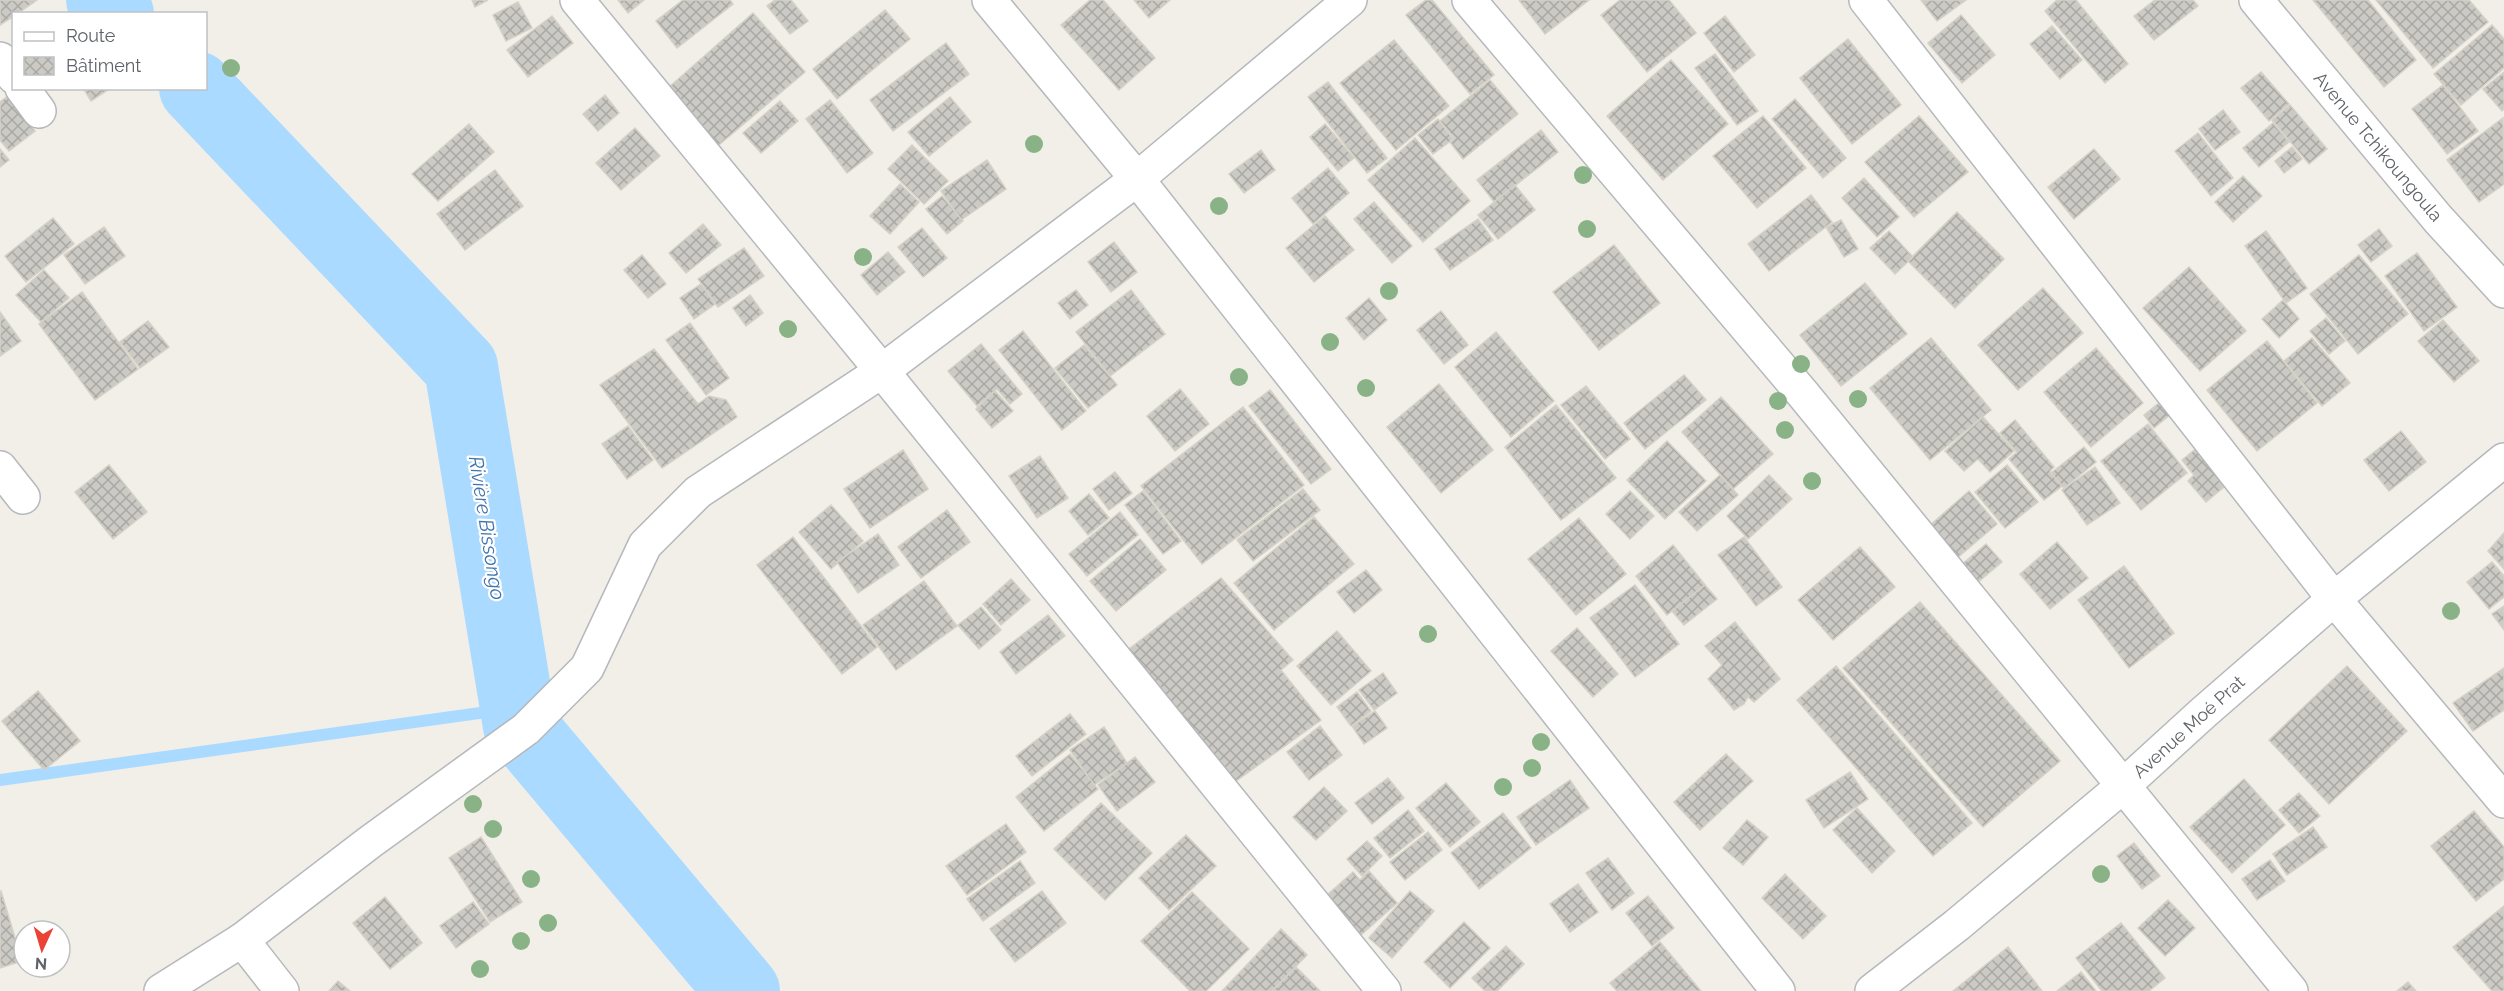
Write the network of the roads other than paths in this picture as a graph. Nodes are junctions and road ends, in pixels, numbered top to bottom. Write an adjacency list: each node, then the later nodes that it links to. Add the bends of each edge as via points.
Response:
1 (577, 0): 11 (street)
2 (989, 0): 9 (street)
3 (1350, 0): 9 (street)
4 (1469, 0): 16 (street, via 1803,394)
5 (1866, 0): 15 (street)
6 (2256, 0): 10 (street, Avenue Tchikoungoula, via 2438,219)
7 (0, 59): 8 (street)
8 (12, 74)
9 (1137, 179): 11 (street); 22 (street)
10 (2504, 291)
11 (882, 371): 18 (street, via 698,492 645,545 587,668 526,729); 21 (street)
12 (2504, 460): 15 (street, Avenue Moé Prat)
13 (0, 468): 14 (street)
14 (24, 497)
15 (2334, 599): 16 (street, Avenue Moé Prat); 17 (street)
16 (2123, 786): 23 (street, Avenue Moé Prat); 24 (street)
17 (2504, 801)
18 (242, 940): 19 (street); 20 (street)
19 (161, 991)
20 (282, 991)
21 (1384, 991)
22 (1778, 991)
23 (1872, 991)
24 (2291, 991)

